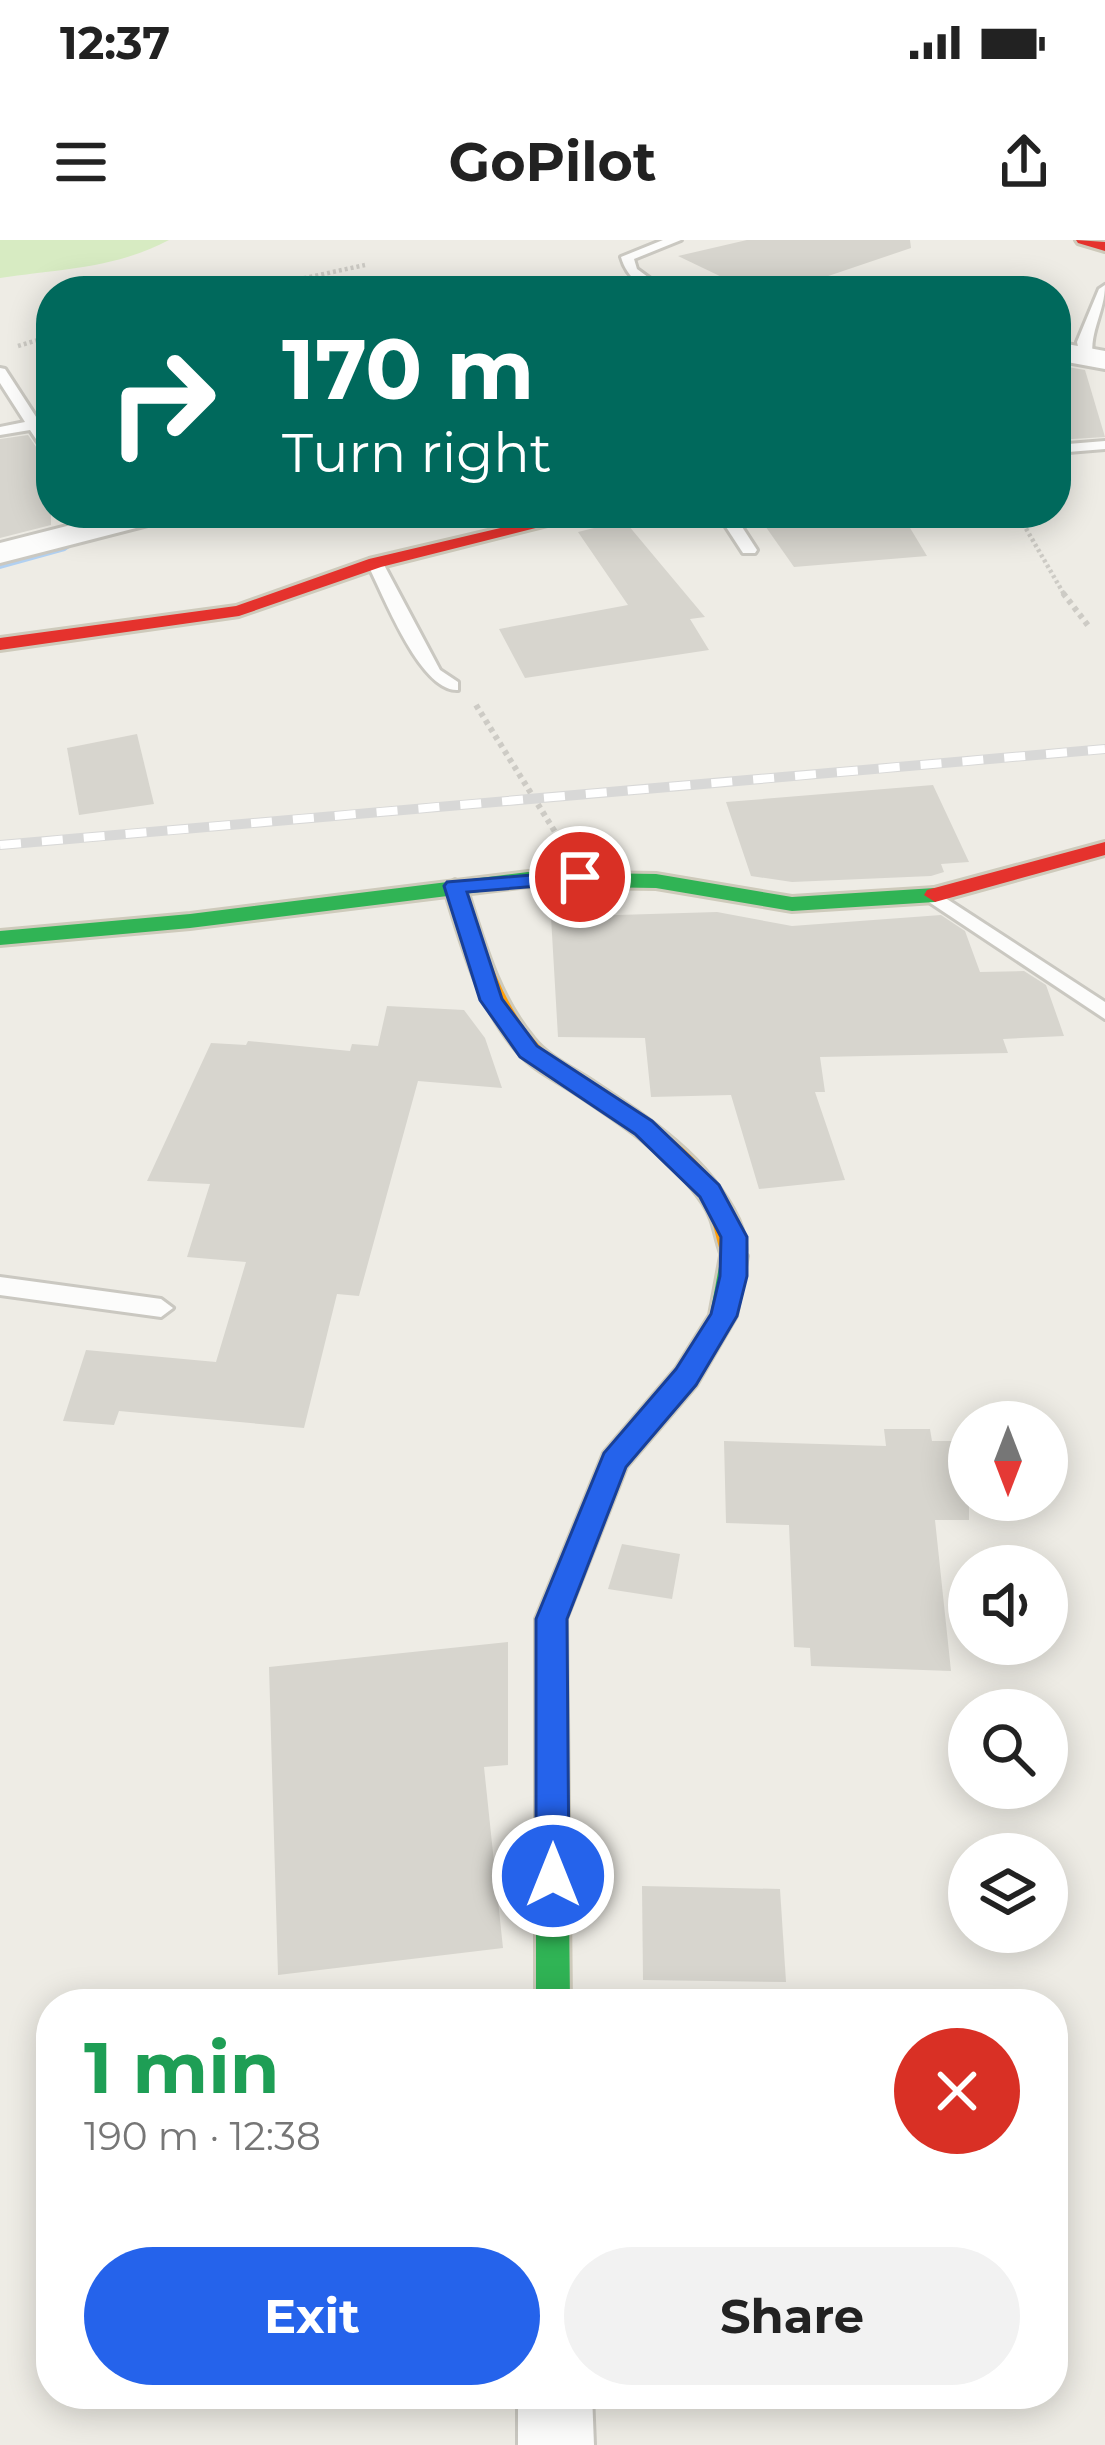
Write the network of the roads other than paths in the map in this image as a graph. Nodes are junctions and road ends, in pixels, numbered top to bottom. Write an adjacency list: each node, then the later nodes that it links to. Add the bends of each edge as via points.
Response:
1 (675, 240): 4 (lane, via 627,257)
2 (1083, 240): 3 (street)
3 (1105, 247)
4 (639, 276)
5 (1105, 289): 6 (lane, via 1084,342)
6 (1099, 362)
7 (0, 372): 8 (lane)
8 (34, 425): 9 (lane); 10 (lane)
9 (36, 428)
10 (0, 431)
11 (1105, 446): 12 (lane)
12 (1071, 448)
13 (76, 528): 17 (street)
14 (481, 528): 18 (street)
15 (735, 528): 16 (lane)
16 (749, 550)
17 (0, 553)
18 (375, 563): 19 (street, via 239,611); 20 (lane, via 433,673)
19 (0, 644)
20 (452, 686)
21 (1105, 848): 23 (street)
22 (454, 886): 23 (street, via 580,877 793,904); 24 (street); 28 (street, via 491,1000 529,1051 644,1127 710,1191 734,1237 724,1316 686,1377 614,1461 551,1619)
23 (933, 896): 25 (lane)
24 (0, 938)
25 (1105, 1012)
26 (0, 1286): 27 (lane)
27 (160, 1308)
28 (554, 1989)
29 (555, 2409): 30 (street)
30 (556, 2445)

